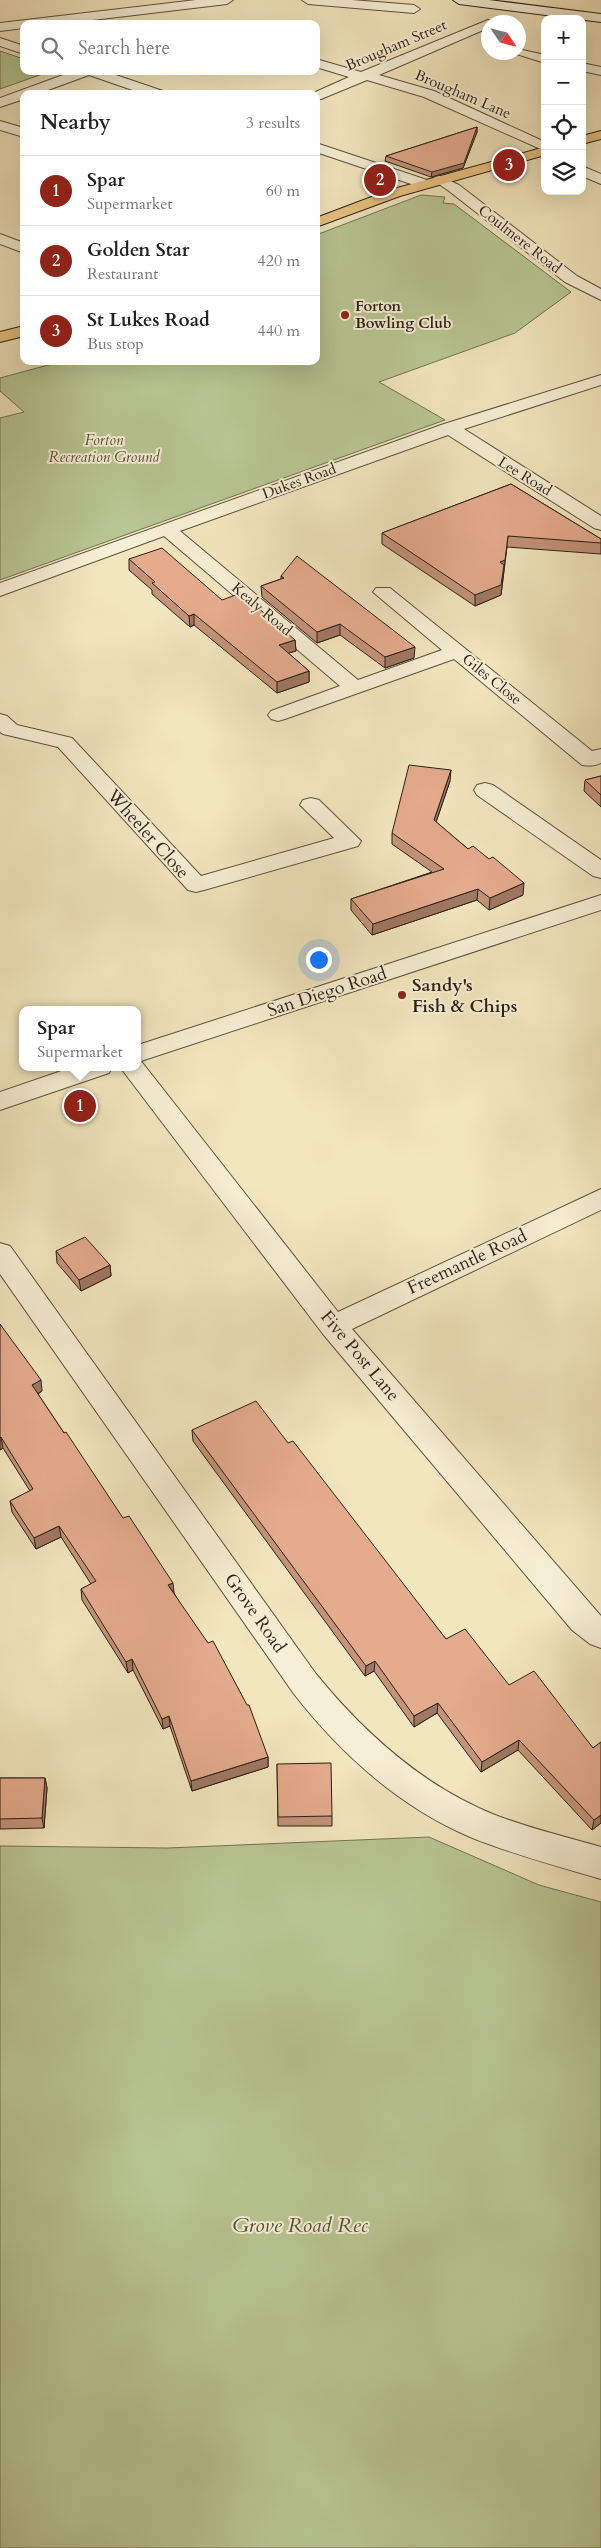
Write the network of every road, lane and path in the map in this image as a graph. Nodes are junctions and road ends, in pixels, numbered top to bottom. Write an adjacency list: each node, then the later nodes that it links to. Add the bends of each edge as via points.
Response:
1 (227, 0): 5 (street)
2 (308, 0): 6 (street)
3 (459, 0): 4 (street)
4 (514, 7): 7 (street, Brougham Street); 8 (street)
5 (154, 8): 9 (street); 10 (street)
6 (414, 9)
7 (502, 15)
8 (601, 18)
9 (167, 19)
10 (57, 20)
11 (20, 25): 12 (street)
12 (0, 27)
13 (481, 27): 14 (street, Brougham Street)
14 (453, 39): 16 (street); 25 (street, Brougham Street)
15 (0, 42): 17 (street)
16 (480, 45)
17 (20, 49)
18 (526, 54): 19 (street)
19 (541, 57)
20 (320, 64): 25 (street, Brougham Lane)
21 (586, 67): 22 (street)
22 (601, 70)
23 (77, 75): 26 (street)
24 (100, 75): 27 (street)
25 (364, 76): 28 (street, Brougham Street); 36 (street, Brougham Lane, via 429,94)
26 (35, 90)
27 (146, 90)
28 (320, 94)
29 (20, 96): 30 (street)
30 (0, 103)
31 (0, 125): 32 (street)
32 (20, 132)
33 (601, 135): 34 (main road)
34 (586, 139)
35 (320, 148): 40 (street, Coulmere Road)
36 (541, 148)
37 (541, 151): 40 (main road)
38 (586, 172): 39 (street)
39 (601, 180)
40 (432, 182): 41 (main road); 44 (street, Coulmere Road, via 454,188 571,279)
41 (320, 220)
42 (0, 239): 43 (street)
43 (20, 246)
44 (601, 295)
45 (20, 332): 46 (main road)
46 (0, 337)
47 (601, 380): 48 (street, Dukes Road)
48 (450, 428): 49 (street, Lee Road); 50 (street, Dukes Road)
49 (601, 524)
50 (168, 530): 51 (street, Dukes Road); 54 (street, Kealy Road)
51 (0, 590)
52 (383, 592): 53 (street, Giles Close)
53 (458, 651): 54 (street); 58 (street, Giles Close, via 590,760)
54 (356, 689): 55 (street)
55 (278, 715)
56 (5, 725): 57 (street); 60 (street, Wheeler Close, via 65,742 196,885 350,841)
57 (0, 751)
58 (601, 755)
59 (485, 790): 61 (street)
60 (311, 805)
61 (601, 871)
62 (601, 902): 63 (street, San Diego Road)
63 (141, 1053)
64 (88, 1071): 66 (street)
65 (135, 1071): 69 (street, Five Post Lane)
66 (0, 1101)
67 (601, 1199): 69 (street, Freemantle Road)
68 (0, 1253): 71 (street, Grove Road, via 305,1684 346,1734 392,1773 445,1807 507,1835)
69 (333, 1326): 70 (street, Five Post Lane, via 583,1620)
70 (601, 1634)
71 (601, 1863)

